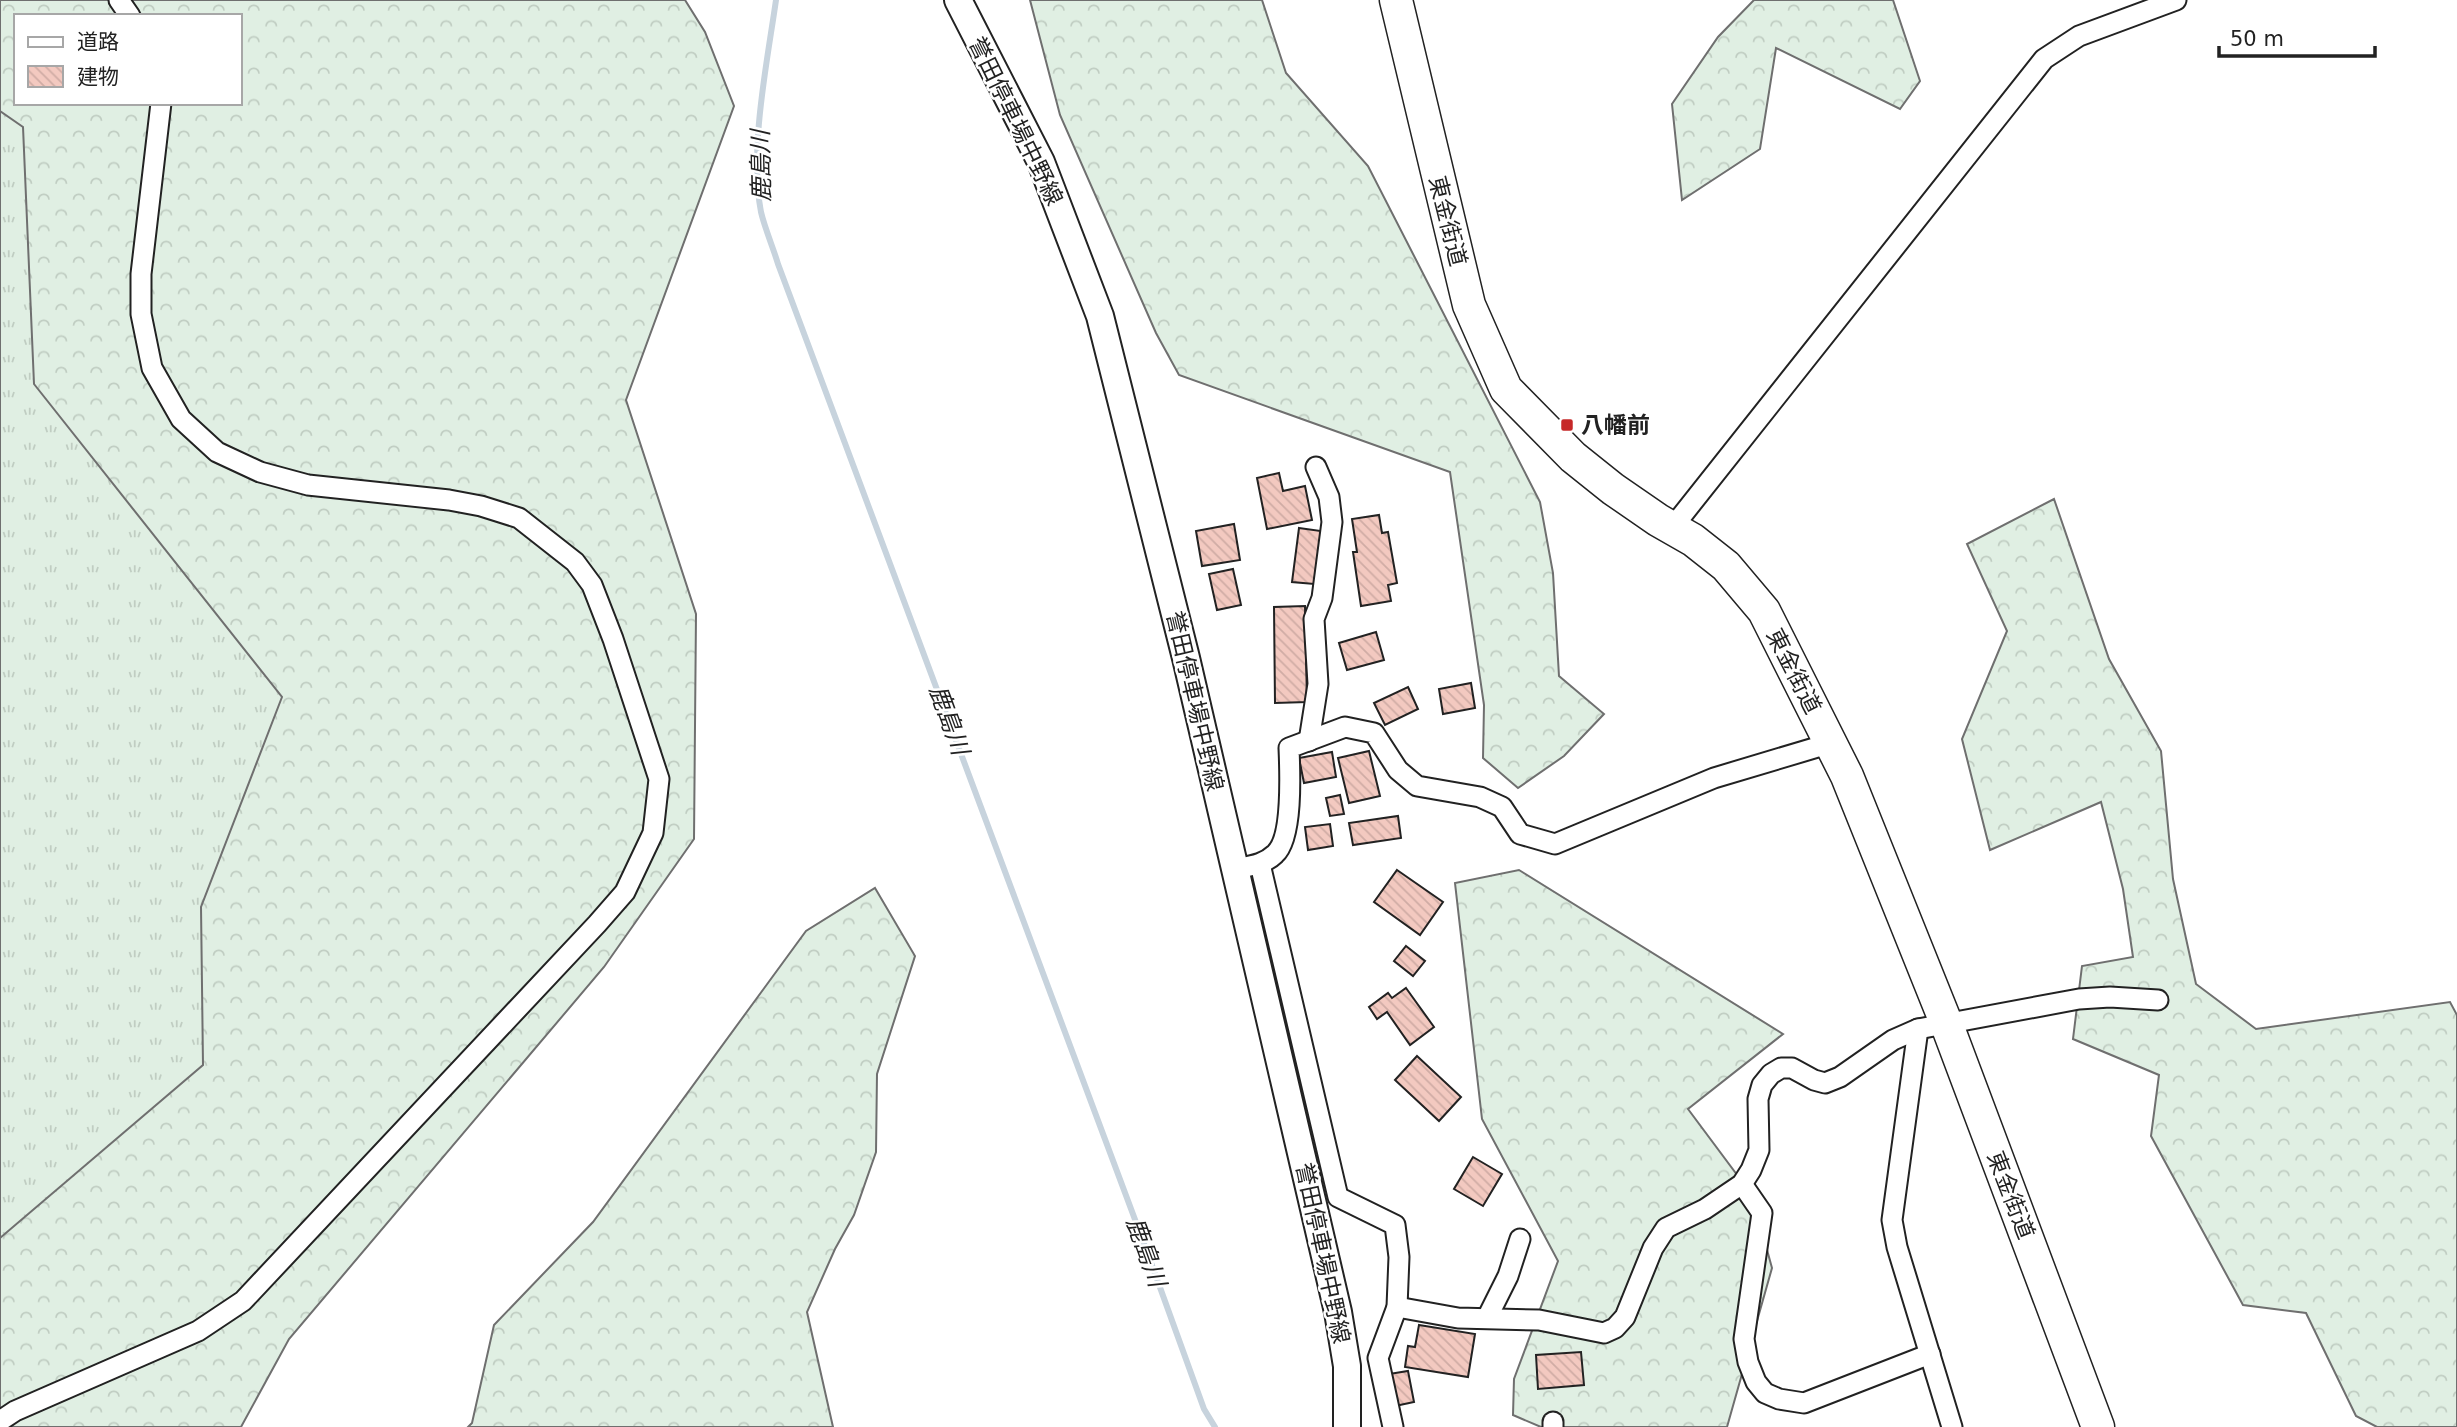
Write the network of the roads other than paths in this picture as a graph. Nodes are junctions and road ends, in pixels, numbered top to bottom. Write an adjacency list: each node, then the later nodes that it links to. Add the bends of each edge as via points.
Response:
1 (958, 0): 9 (main road, 誉田停車場中野線, via 1041,162 1100,316 1186,658)
2 (1396, 0): 6 (highway, 東金街道, via 1469,305 1506,389 1573,457)
3 (2176, 0): 6 (street, via 2079,36 2044,60)
4 (160, 105): 19 (street, via 141,274 141,314 152,368 181,419 218,452 260,472 307,485 481,506 519,518 553,542 592,585 613,639 659,779 653,833 625,892 597,924 243,1301 198,1331)
5 (1316, 467): 7 (street, via 1329,497 1332,522 1322,598 1314,619 1318,684)
6 (1672, 528): 8 (highway, 東金街道, via 1726,566 1764,611)
7 (1309, 741): 8 (street, via 1345,727 1374,733 1398,770 1417,786 1480,797 1502,807 1520,834 1555,844 1714,778); 9 (street, via 1289,748 1287,830 1277,853)
8 (1831, 743): 11 (highway, 東金街道, via 1847,776)
9 (1247, 866): 14 (street, via 1338,1197 1395,1225); 18 (main road, 誉田停車場中野線)
10 (2158, 1000): 11 (street, via 2079,999)
11 (1933, 1027): 12 (street, via 1894,1040 1825,1083 1792,1069 1781,1068 1771,1074 1758,1099 1759,1150); 16 (street, via 1892,1220); 23 (highway, 東金街道)
12 (1742, 1184): 15 (street, via 1666,1228 1625,1317 1615,1328 1604,1333 1539,1320); 16 (street, via 1762,1213 1744,1339 1748,1362 1765,1393 1804,1403)
13 (1520, 1239): 15 (street)
14 (1397, 1307): 15 (street, via 1458,1318); 17 (street)
15 (1487, 1318)
16 (1930, 1354): 22 (street)
17 (1378, 1358): 18 (street); 21 (street)
18 (1347, 1366): 20 (main road, 誉田停車場中野線)
19 (0, 1421)
20 (1347, 1427)
21 (1393, 1427)
22 (1952, 1427)
23 (2098, 1427)

